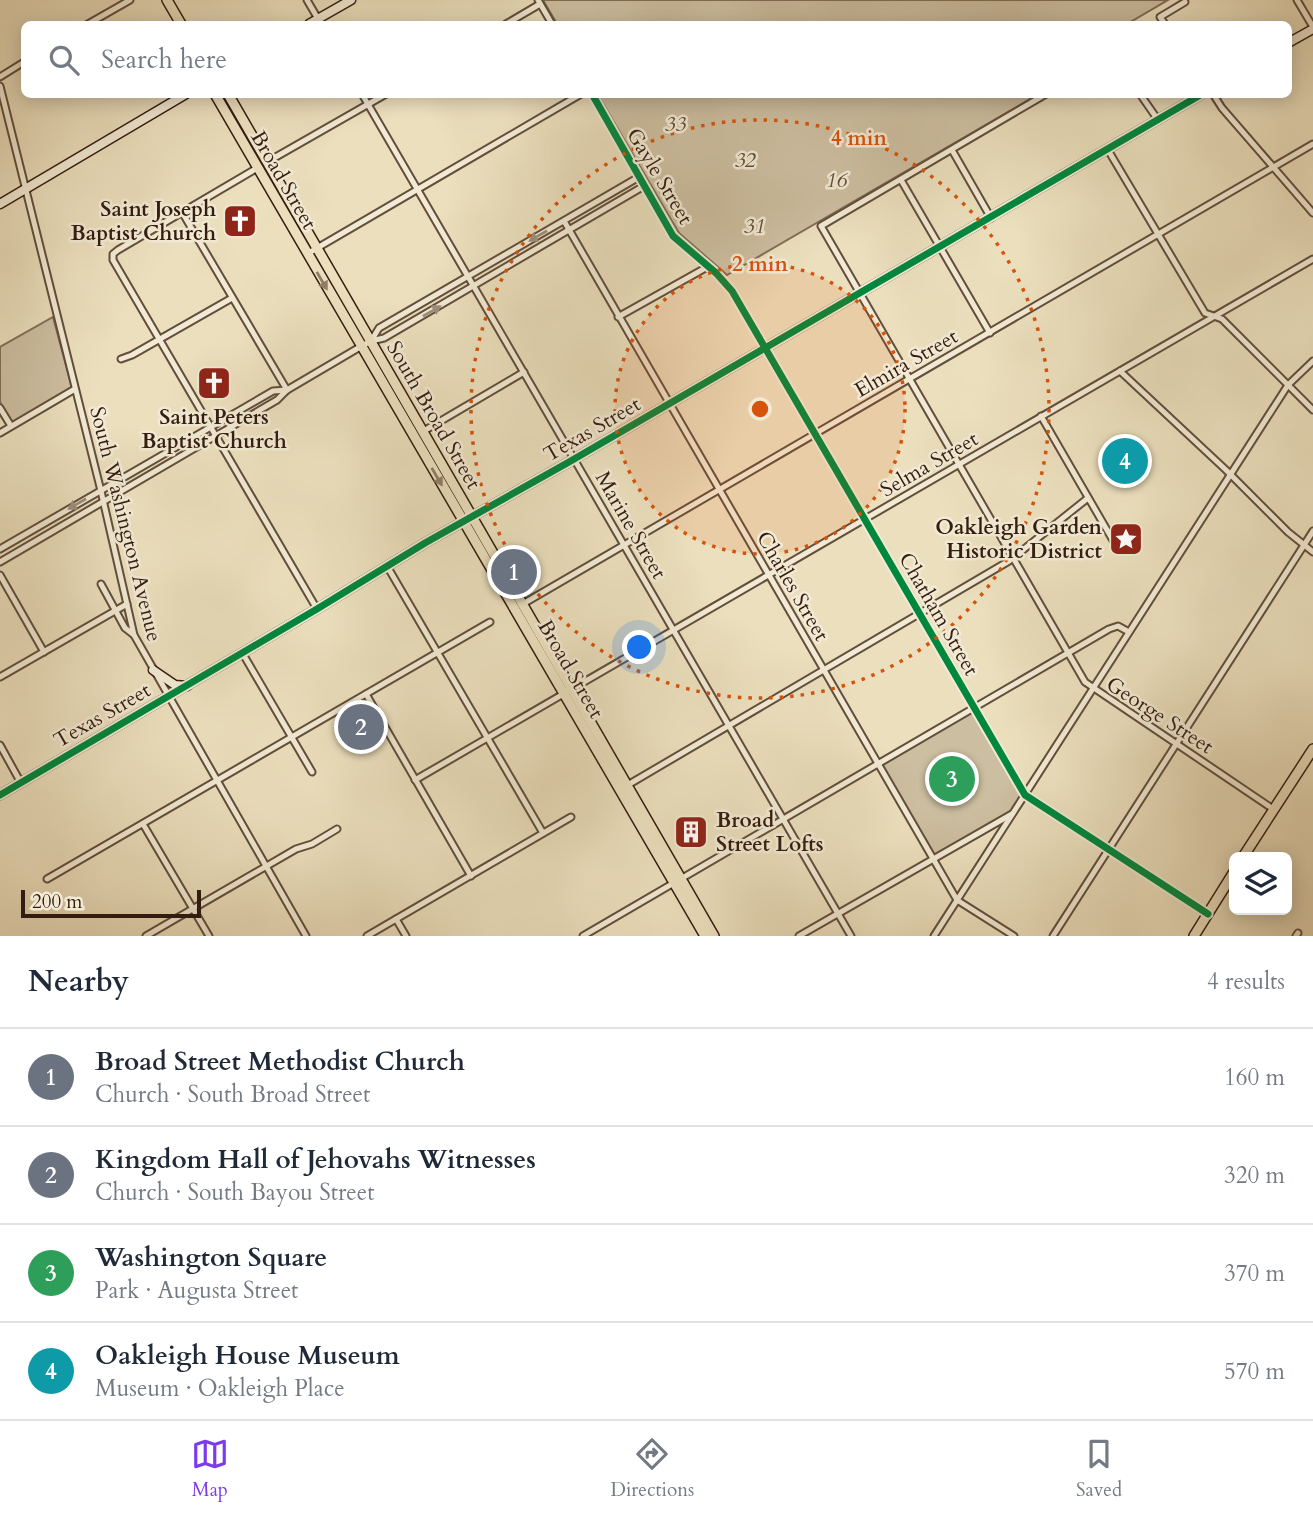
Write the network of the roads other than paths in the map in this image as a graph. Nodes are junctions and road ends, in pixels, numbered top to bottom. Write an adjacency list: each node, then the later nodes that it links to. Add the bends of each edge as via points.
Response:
1 (130, 0): 8 (street)
2 (167, 0): 9 (main road)
3 (307, 0): 10 (street)
4 (351, 0): 11 (street)
5 (1297, 0): 15 (street)
6 (539, 2): 12 (street); 13 (street)
7 (1185, 2): 14 (street, via 1160,17)
8 (93, 21)
9 (179, 21)
10 (319, 21)
11 (321, 21)
12 (510, 21)
13 (550, 21)
14 (1163, 21)
15 (1313, 28): 16 (street)
16 (1292, 41)
17 (21, 64): 18 (street)
18 (0, 76)
19 (0, 86): 42 (street, South Washington Avenue)
20 (180, 98): 42 (street)
21 (217, 98): 38 (main road, Broad Street)
22 (230, 98): 36 (main road, South Broad Street)
23 (364, 98): 31 (street, Marine Street)
24 (379, 98): 31 (street)
25 (574, 98): 43 (street)
26 (594, 98): 39 (street, Gayle Street)
27 (1039, 98): 34 (street)
28 (1143, 98): 32 (street)
29 (1195, 98): 32 (street, Texas Street)
30 (1216, 98): 37 (street)
31 (368, 105): 36 (street); 43 (street, Marine Street)
32 (1158, 120): 35 (street, Texas Street)
33 (1313, 144): 37 (street, Elmira Street)
34 (952, 150): 40 (street); 47 (street)
35 (1108, 150): 47 (street, Texas Street); 50 (street)
36 (268, 162): 38 (street); 52 (main road, South Broad Street)
37 (1273, 167): 46 (street); 50 (street, Elmira Street)
38 (257, 168): 45 (street); 53 (main road, Broad Street)
39 (639, 177): 41 (street, Gayle Street); 48 (street)
40 (901, 180): 51 (street); 58 (street, George Street, via 821,226)
41 (644, 186): 49 (street); 55 (street, Gayle Street, via 673,236)
42 (25, 190): 44 (street); 73 (street, South Washington Avenue)
43 (417, 190): 52 (street); 56 (street, Marine Street)
44 (0, 204)
45 (182, 212): 59 (street); 63 (street, via 113,254)
46 (1313, 213)
47 (991, 218): 51 (street, Texas Street)
48 (564, 221): 49 (street, Charles Street); 56 (street, one-way to 56)
49 (569, 230): 57 (street); 60 (street, Charles Street)
50 (1159, 234): 61 (street, via 1205,313); 62 (street, Elmira Street)
51 (940, 247): 58 (street, Texas Street); 62 (street)
52 (317, 248): 53 (street); 64 (main road, South Broad Street)
53 (307, 254): 65 (main road, Broad Street, one-way to 65)
54 (1313, 259): 61 (street, Selma Street)
55 (709, 266): 60 (street); 66 (street, Chatham Street, via 732,291)
56 (468, 278): 57 (street, Marine Street); 64 (street, via 379,328)
57 (473, 287): 64 (street, one-way to 57); 70 (street, Marine Street)
58 (860, 293): 66 (street, Texas Street); 71 (street, George Street)
59 (232, 298): 63 (street); 74 (street)
60 (618, 317): 77 (street, Charles Street)
61 (1213, 317): 69 (street, Selma Street); 72 (street, via 1222,319)
62 (990, 333): 71 (street, Elmira Street)
63 (159, 340): 67 (street); 82 (street)
64 (371, 341): 65 (street); 75 (main road, South Broad Street)
65 (360, 347): 74 (street); 76 (main road, Broad Street)
66 (765, 348): 77 (street, Texas Street); 85 (street, Chatham Street)
67 (121, 359)
68 (1313, 361): 72 (street)
69 (1120, 371): 80 (street, Selma Street); 91 (street)
70 (524, 372): 83 (street); 88 (street, Marine Street)
71 (909, 379): 85 (street, Elmira Street); 89 (street, George Street)
72 (1288, 385): 79 (street); 91 (street)
73 (75, 390): 81 (street); 94 (street, South Washington Avenue)
74 (287, 390): 82 (street, via 273,391); 86 (street)
75 (402, 394): 76 (street); 83 (main road, South Broad Street)
76 (392, 400): 87 (main road, Broad Street)
77 (668, 404): 88 (street, Texas Street); 93 (street, Charles Street)
78 (0, 408): 81 (street)
79 (1313, 410)
80 (1041, 416): 89 (street, Selma Street); 95 (street)
81 (11, 426): 84 (street)
82 (211, 427): 86 (street); 90 (street)
83 (424, 431): 87 (street); 98 (main road, South Broad Street)
84 (0, 433)
85 (815, 434): 93 (street, Elmira Street); 99 (street, Chatham Street)
86 (216, 436): 92 (street); 116 (street)
87 (413, 438): 98 (main road, Broad Street, one-way to 98)
88 (574, 459): 98 (street, Texas Street); 102 (street, Marine Street)
89 (959, 464): 99 (street, Selma Street); 107 (street, George Street)
90 (133, 473): 92 (street); 94 (street)
91 (1231, 474): 103 (street); 120 (street)
92 (138, 481): 96 (street)
93 (718, 490): 102 (street, Elmira Street); 111 (street, Charles Street)
94 (101, 491): 96 (street, South Washington Avenue); 97 (street, one-way to 97)
95 (1088, 498): 105 (street); 107 (street)
96 (103, 501): 100 (street); 113 (street, South Washington Avenue)
97 (58, 515): 100 (street); 104 (street)
98 (468, 520): 109 (street, Texas Street); 114 (main road, Broad Street)
99 (864, 520): 111 (street, Selma Street); 117 (street, Chatham Street)
100 (64, 524): 108 (street)
101 (1313, 531): 103 (street)
102 (624, 545): 114 (street, Elmira Street); 119 (street, Marine Street)
103 (1304, 546): 106 (street); 139 (street)
104 (0, 549)
105 (1118, 549)
106 (1313, 552)
107 (1014, 558): 117 (street); 125 (street, George Street)
108 (0, 562)
109 (387, 566): 116 (street, Texas Street); 123 (street)
110 (0, 575): 122 (street)
111 (768, 576): 119 (street, Selma Street); 127 (street, Charles Street)
112 (101, 584): 115 (street)
113 (127, 604): 115 (street); 121 (street, South Washington Avenue)
114 (519, 606): 131 (main road, Broad Street)
115 (116, 610): 121 (street); 122 (street)
116 (317, 610): 124 (street, Texas Street)
117 (920, 615): 127 (street); 134 (street, Chatham Street)
118 (490, 622): 123 (street)
119 (674, 631): 131 (street, Selma Street); 135 (street, Marine Street)
120 (1129, 632): 125 (street, via 1118,626 1109,629); 130 (street)
121 (134, 635): 126 (street, South Washington Avenue)
122 (44, 652): 128 (street)
123 (437, 653): 132 (street); 137 (street)
124 (243, 654): 129 (street, Texas Street); 136 (street)
125 (1068, 654): 130 (street, George Street); 134 (street)
126 (153, 670): 129 (street, via 175,685); 133 (street, South Washington Avenue)
127 (824, 671): 135 (street); 141 (street, Charles Street)
128 (0, 677)
129 (187, 686): 133 (street, Texas Street)
130 (1092, 689): 139 (street, George Street); 148 (street)
131 (568, 692): 137 (street, Selma Street); 146 (main road, Broad Street)
132 (366, 694): 136 (street); 143 (street)
133 (168, 697): 144 (street, South Washington Avenue); 145 (street, Texas Street)
134 (974, 709): 141 (street); 148 (street, Chatham Street)
135 (729, 726): 146 (street); 152 (street, Marine Street)
136 (292, 738): 142 (street); 144 (street)
137 (487, 739): 143 (street, Selma Street); 155 (street)
138 (0, 745): 145 (street)
139 (1176, 745): 149 (street, George Street); 156 (street)
140 (1313, 749): 149 (main road)
141 (879, 764): 152 (street); 158 (street, Charles Street)
142 (312, 772)
143 (415, 780): 160 (street)
144 (216, 781): 153 (street); 159 (street, South Washington Avenue)
145 (21, 783): 147 (street, Texas Street)
146 (623, 787): 163 (main road, Broad Street)
147 (0, 795)
148 (1025, 795): 150 (street); 156 (street, Chatham Street)
149 (1273, 809): 157 (main road)
150 (1014, 813): 158 (street); 164 (street)
151 (571, 817): 155 (street)
152 (783, 820): 163 (street); 166 (street, Marine Street)
153 (143, 824): 161 (street); 165 (street)
154 (337, 829): 159 (street)
155 (544, 833): 160 (street)
156 (1109, 851): 167 (street, Chatham Street); 181 (street)
157 (1246, 852)
158 (933, 858): 164 (street, Charles Street); 166 (street)
159 (266, 867): 165 (street); 171 (street, South Washington Avenue)
160 (471, 876): 168 (street)
161 (47, 879)
162 (1229, 880): 167 (main road)
163 (677, 881): 174 (street); 175 (main road, Broad Street); 176 (main road)
164 (957, 900): 179 (street); 180 (street, Charles Street)
165 (193, 909): 169 (street); 170 (street)
166 (838, 914): 177 (street); 178 (street, Marine Street)
167 (1208, 914): 182 (main road)
168 (396, 919): 172 (street); 173 (street)
169 (146, 936)
170 (209, 936)
171 (306, 936)
172 (366, 936)
173 (406, 936)
174 (583, 936)
175 (705, 936)
176 (714, 936)
177 (799, 936)
178 (851, 936)
179 (934, 936)
180 (1014, 936)
181 (1053, 936)
182 (1194, 936)

